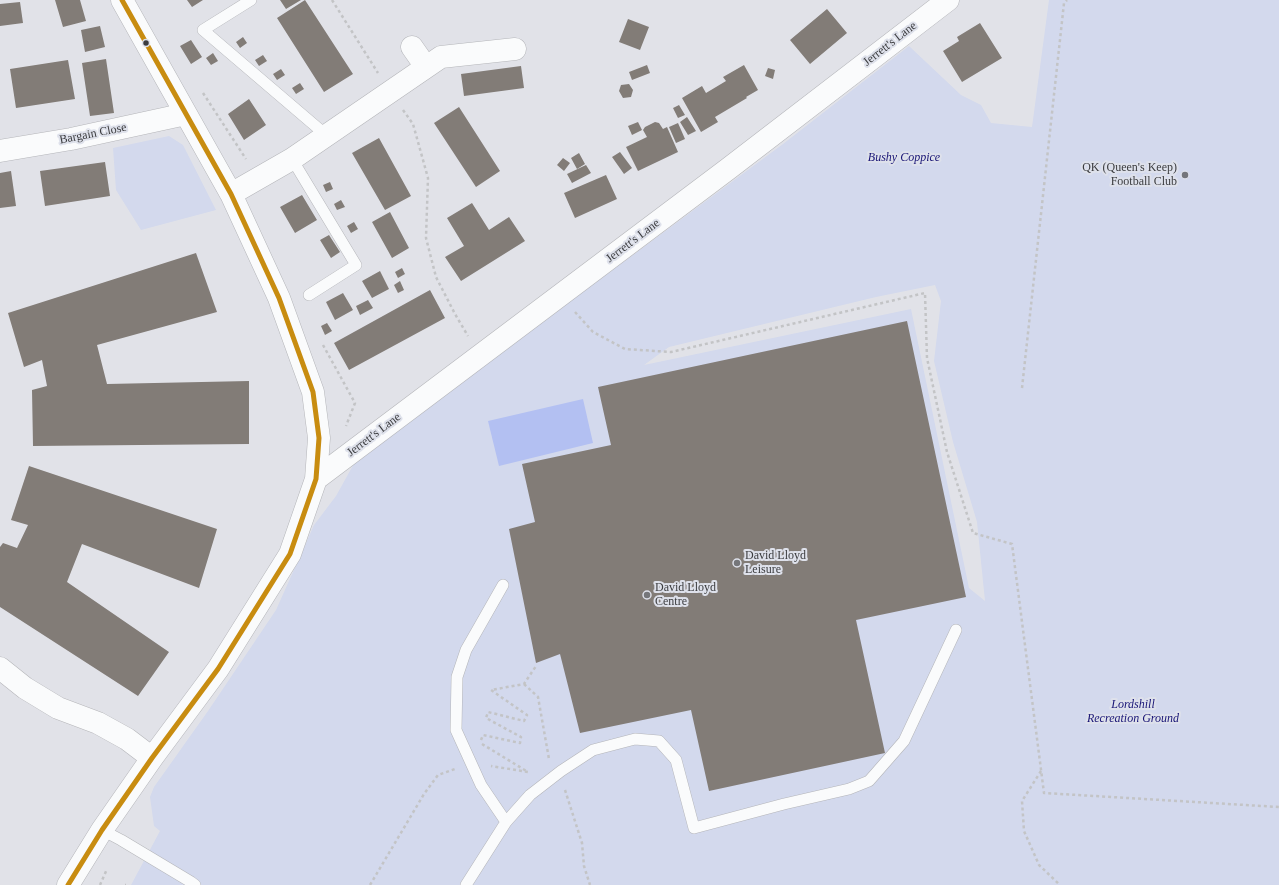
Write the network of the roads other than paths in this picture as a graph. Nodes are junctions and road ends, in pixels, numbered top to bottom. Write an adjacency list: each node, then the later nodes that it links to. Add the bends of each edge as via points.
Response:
1 (122, 0): 7 (street)
2 (251, 0): 8 (lane, via 203,30)
3 (948, 0): 13 (street, Jerrett's Lane)
4 (412, 46): 6 (street)
5 (515, 50): 6 (street, via 441,57)
6 (426, 67): 8 (street)
7 (186, 114): 9 (street, Bargain Close, via 71,139); 11 (street)
8 (326, 135): 10 (street)
9 (0, 151)
10 (292, 159): 11 (street); 12 (lane, via 356,265)
11 (231, 194): 13 (street, via 279,298 313,392 319,438)
12 (309, 294)
13 (316, 479): 17 (street, via 290,554 218,669)
14 (503, 585): 18 (lane, via 466,650 457,677 456,730 481,785)
15 (956, 630): 18 (lane, via 904,741 869,781 849,789 694,828 676,760 659,741 635,739 593,750 530,795)
16 (0, 668): 17 (street, via 25,688 58,708 98,723 127,739)
17 (152, 758): 19 (street)
18 (506, 822): 22 (lane)
19 (102, 830): 20 (street); 21 (lane)
20 (68, 885)
21 (195, 885)
22 (466, 885)

